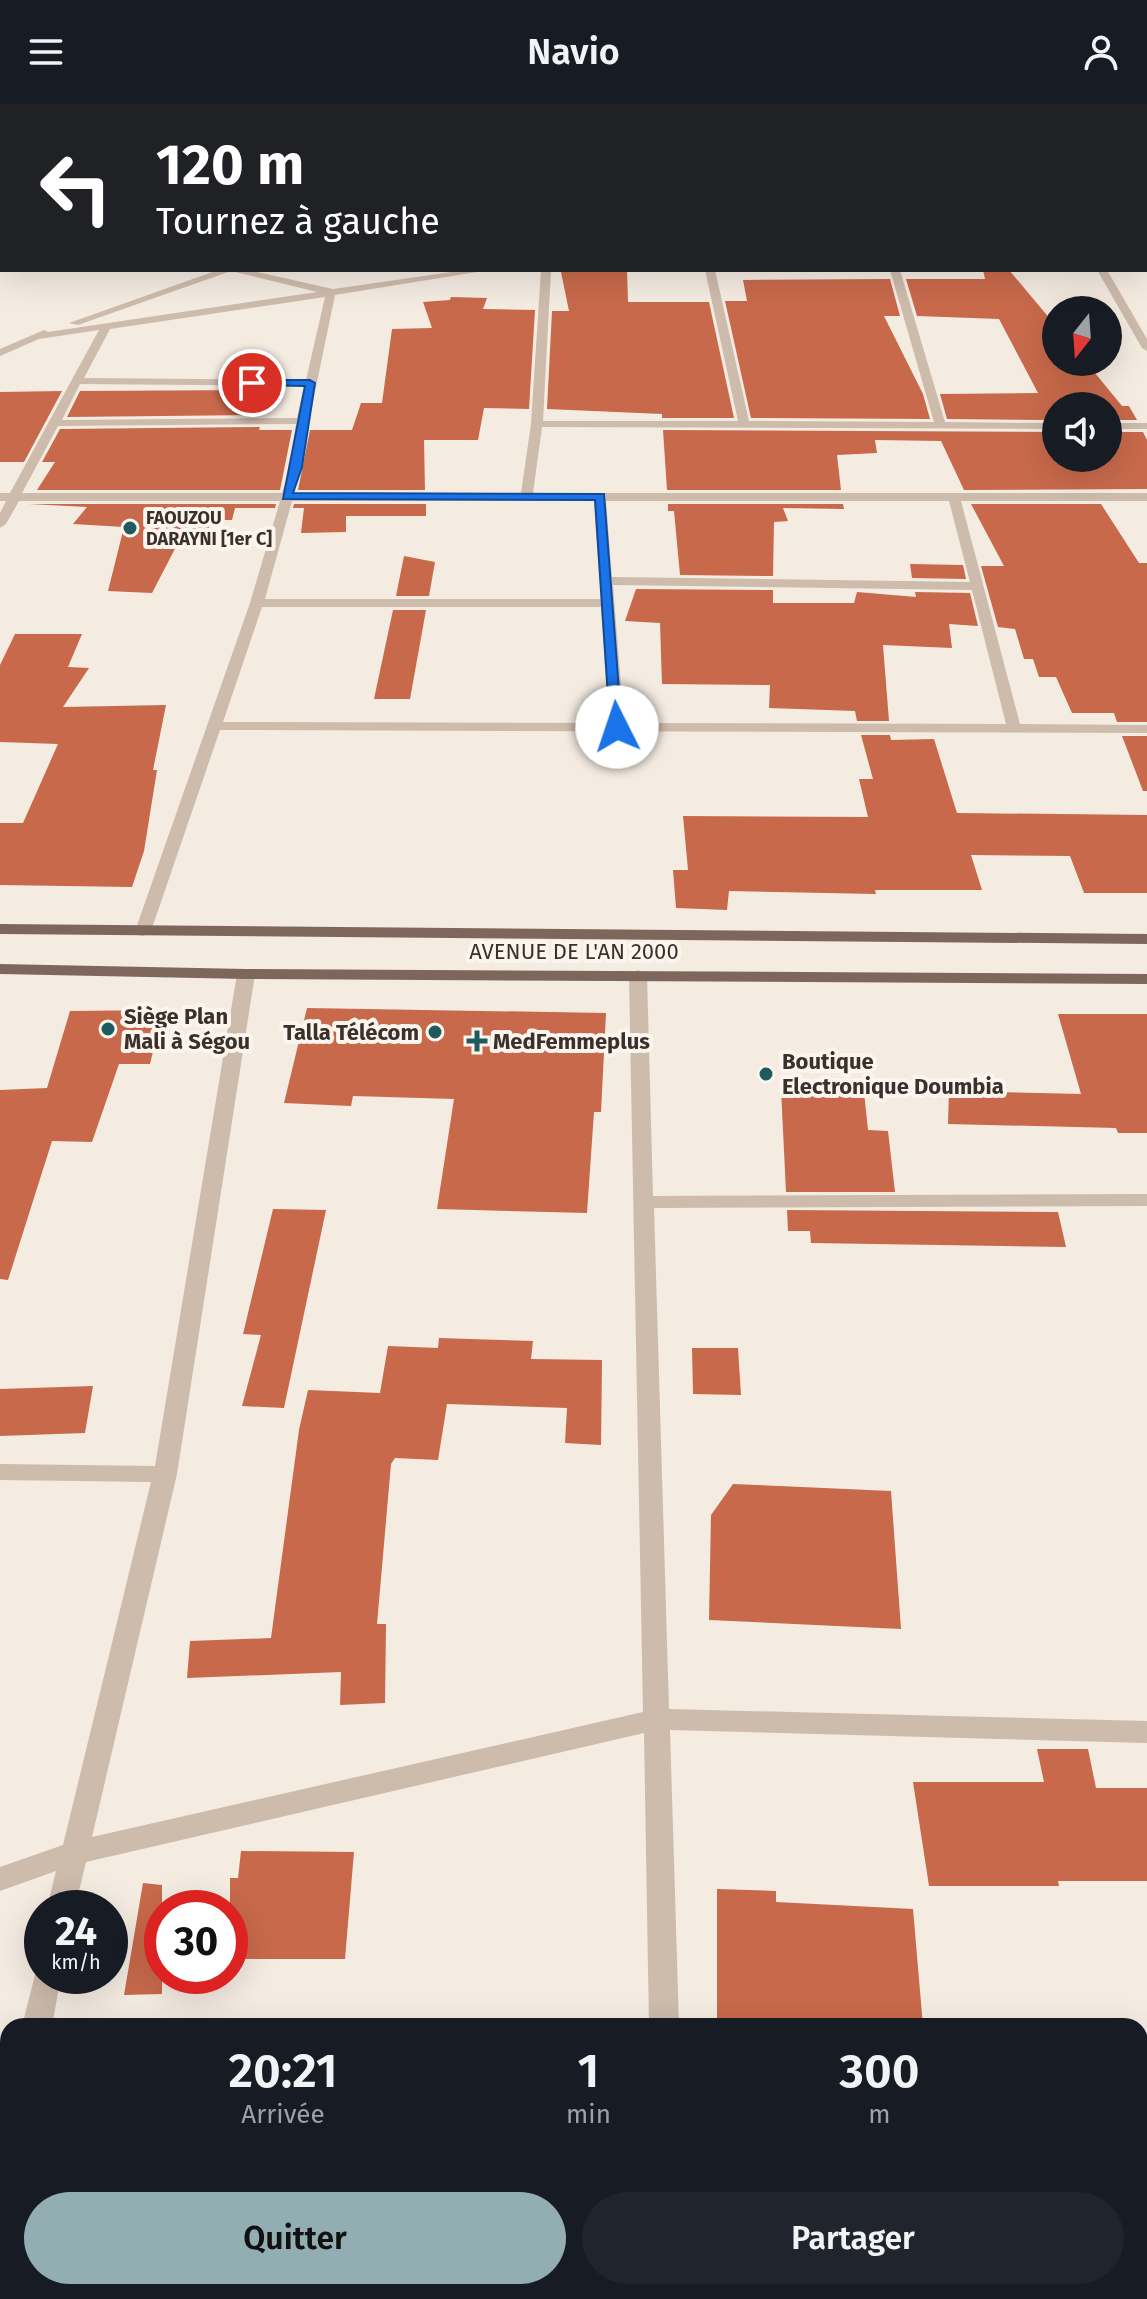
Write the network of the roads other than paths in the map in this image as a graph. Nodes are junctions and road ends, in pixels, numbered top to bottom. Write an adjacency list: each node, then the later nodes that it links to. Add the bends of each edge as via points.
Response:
1 (221, 272): 12 (street)
2 (244, 272): 8 (street)
3 (470, 272): 8 (street)
4 (546, 272): 19 (street)
5 (710, 272): 20 (street)
6 (896, 272): 21 (street)
7 (1103, 272): 10 (street)
8 (331, 292): 11 (street); 16 (street)
9 (1147, 323): 10 (street)
10 (1134, 325): 13 (street)
11 (105, 328): 12 (street); 15 (street)
12 (32, 337): 14 (street)
13 (1147, 348)
14 (0, 353)
15 (78, 381): 16 (street); 18 (street)
16 (310, 383): 17 (street)
17 (302, 421): 18 (street); 28 (street)
18 (52, 423): 27 (street)
19 (537, 424): 20 (street); 29 (street)
20 (744, 425): 21 (street)
21 (940, 425): 22 (street)
22 (1042, 426)
23 (1122, 426): 24 (street)
24 (1147, 426)
25 (954, 496): 30 (street); 31 (street); 34 (street)
26 (0, 497): 27 (street)
27 (15, 497): 28 (street); 32 (street)
28 (287, 497): 29 (street); 35 (street)
29 (526, 497): 30 (street)
30 (600, 497): 33 (street)
31 (1147, 497)
32 (0, 524)
33 (606, 581): 34 (street); 36 (street)
34 (977, 586): 39 (street)
35 (257, 603): 36 (street); 37 (street)
36 (608, 603): 38 (street)
37 (212, 726): 38 (street); 42 (street)
38 (617, 727): 39 (street)
39 (1014, 728): 40 (street)
40 (1147, 729)
41 (0, 929): 42 (main road, AVENUE DE L'AN 2000)
42 (143, 931): 43 (main road, AVENUE DE L'AN 2000)
43 (1147, 939)
44 (0, 969): 45 (main road, AVENUE DE L'AN 2000)
45 (246, 974): 46 (main road, AVENUE DE L'AN 2000); 51 (street)
46 (638, 975): 47 (main road, AVENUE DE L'AN 2000); 49 (street)
47 (1147, 979)
48 (1147, 1200): 49 (street)
49 (644, 1202): 52 (street)
50 (0, 1472): 51 (street)
51 (165, 1474): 54 (street)
52 (658, 1719): 53 (street); 54 (street); 59 (street)
53 (1147, 1732)
54 (72, 1853): 55 (street); 56 (street)
55 (0, 1879)
56 (65, 1890)
57 (43, 1994): 58 (street)
58 (39, 2018)
59 (664, 2018)

